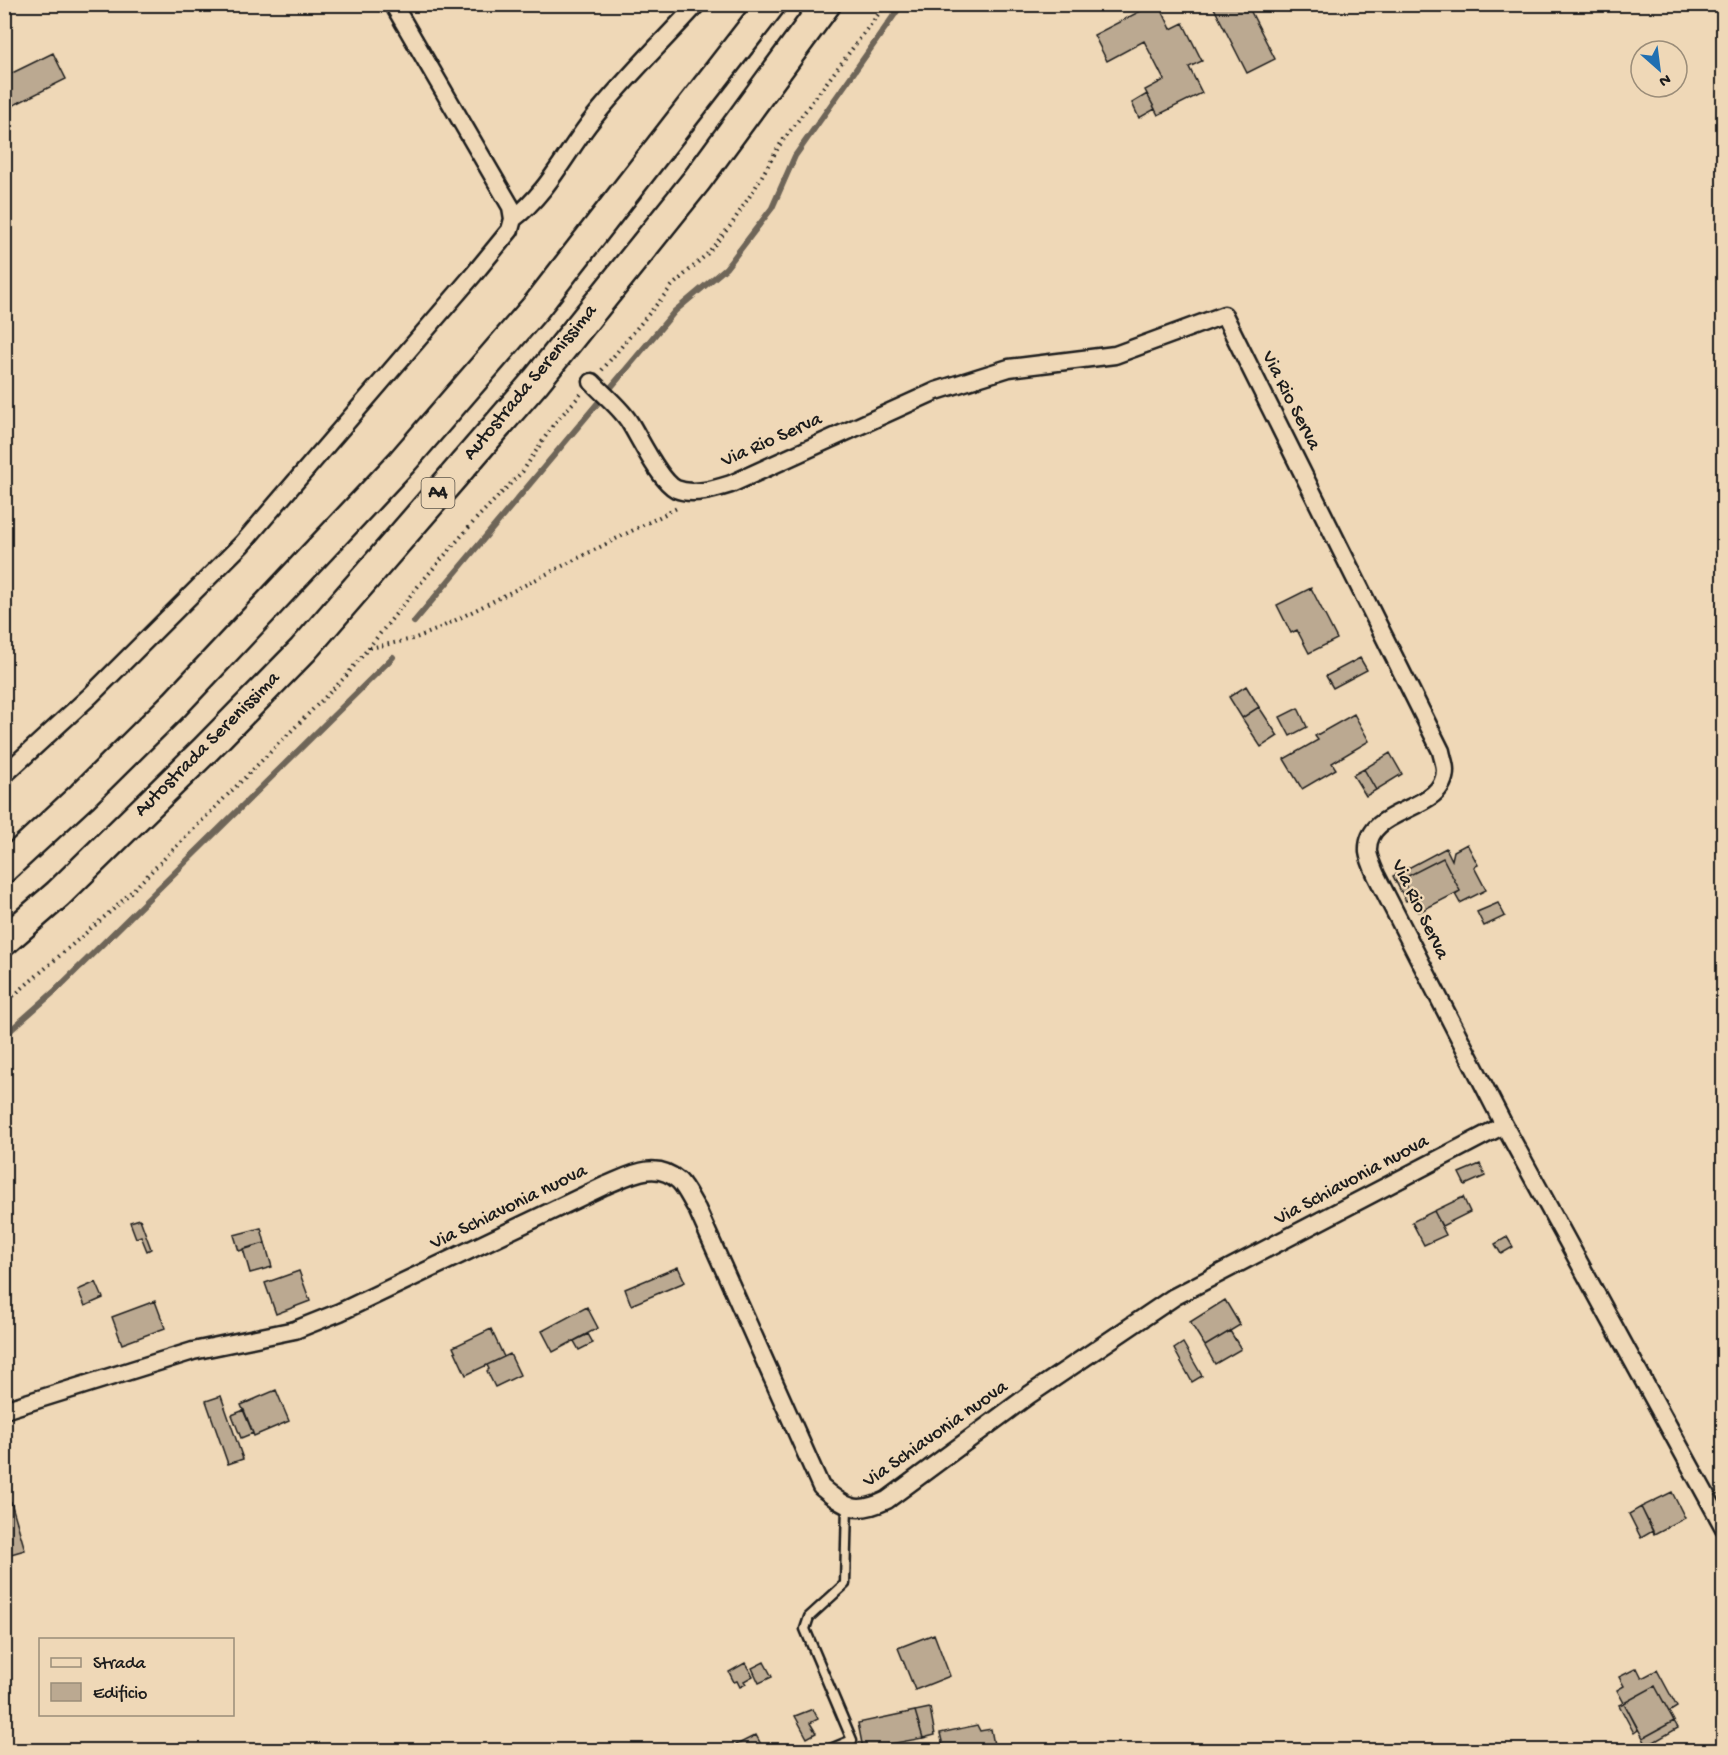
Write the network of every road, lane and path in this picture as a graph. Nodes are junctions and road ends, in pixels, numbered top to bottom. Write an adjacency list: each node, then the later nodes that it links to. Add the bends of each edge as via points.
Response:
1 (393, 4): 6 (street, via 496,180)
2 (697, 4): 6 (street, via 626,79 548,182)
3 (771, 4): 11 (highway, A4, via 536,307 402,462 175,704)
4 (826, 4): 12 (highway, Autostrada Serenissima / A4, via 697,180 536,381 303,650 66,886)
5 (886, 4): 7 (path, via 781,143 731,225 672,286)
6 (513, 219): 10 (street, via 499,245 242,544 90,696)
7 (595, 386): 8 (street, via 629,421 659,471 675,488); 9 (path, via 553,425 523,471 426,576)
8 (690, 491): 9 (path, via 678,508 436,630); 14 (street, Via Rio Serva, via 731,484 936,391 1009,368 1115,355 1224,315 1441,751 1445,770 1441,786 1426,799 1383,821 1371,837 1368,852 1376,875)
9 (370, 648): 13 (path, via 117,906)
10 (4, 775)
11 (4, 868)
12 (4, 941)
13 (4, 1004)
14 (1504, 1125): 16 (street, Via Schiavonia nuova, via 1174,1298 1029,1395 887,1500 870,1508); 17 (street)
15 (4, 1410): 16 (street, Via Schiavonia nuova, via 193,1351 294,1330 340,1312 604,1186 644,1170 664,1172 680,1182 697,1209 821,1487)
16 (847, 1505): 18 (lane, via 845,1584 809,1617 805,1629 852,1740)
17 (1724, 1528)
18 (828, 1750)

